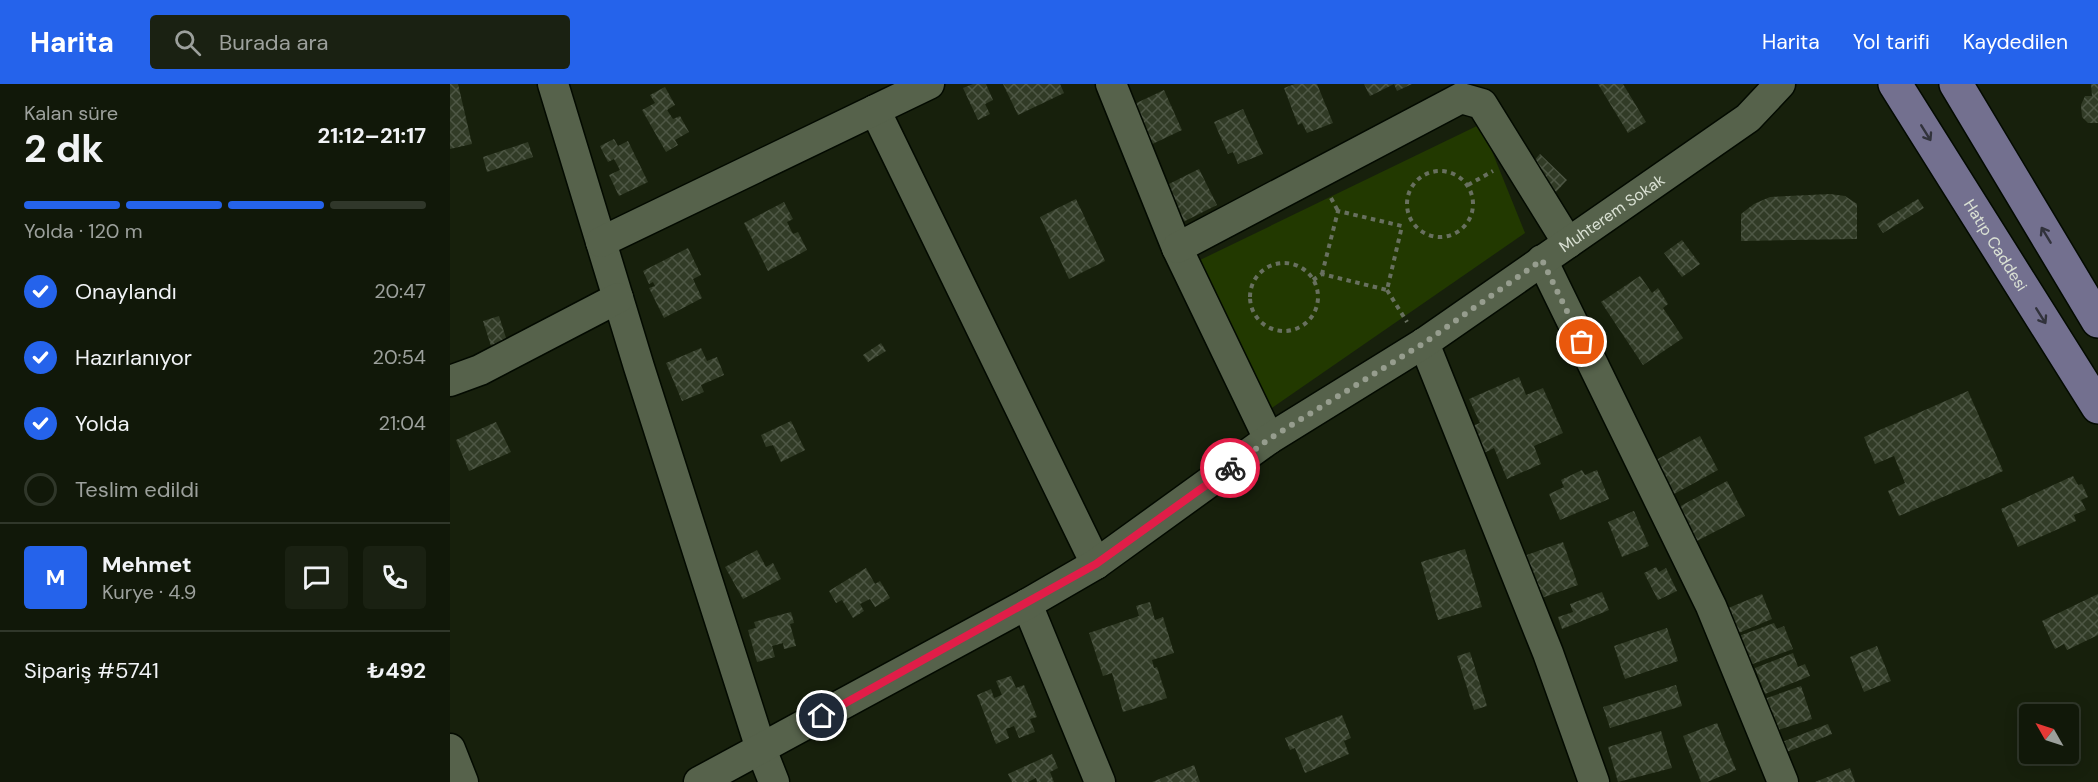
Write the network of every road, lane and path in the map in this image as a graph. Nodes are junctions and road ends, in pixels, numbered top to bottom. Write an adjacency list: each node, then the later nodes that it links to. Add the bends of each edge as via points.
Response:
1 (553, 84): 10 (street)
2 (929, 84): 7 (street)
3 (1111, 84): 12 (street)
4 (1780, 84): 11 (street, Muhterem Sokak, via 1748,117)
5 (1895, 84): 21 (main road, Hatıp Caddesi, one-way to 21)
6 (1956, 84): 18 (main road, one-way to 6)
7 (875, 110): 10 (street); 23 (street)
8 (1412, 220): 8 (path, via 1408,198 1419,179 1440,171 1460,177 1468,185 1473,205 1471,216 1458,232 1448,237 1427,235); 9 (path)
9 (1402, 226): 14 (path, via 1338,211); 16 (path)
10 (601, 242): 17 (street)
11 (1568, 243): 12 (street, via 1482,104 1461,98); 13 (street, Muhterem Sokak)
12 (1177, 248): 22 (street)
13 (1542, 260): 19 (street, Muhterem Sokak); 32 (street, via 1711,606)
14 (1322, 274): 15 (path); 16 (path)
15 (1313, 280): 15 (path, via 1318,303 1314,314 1296,329 1273,330 1254,315 1252,284 1266,268 1287,263 1307,271)
16 (1387, 290): 19 (path)
17 (618, 298): 20 (street, via 480,370); 26 (street)
18 (2098, 321)
19 (1423, 344): 22 (street, Muhterem Sokak); 31 (street, via 1548,653)
20 (450, 381)
21 (2098, 407)
22 (1269, 439): 23 (street, Muhterem Sokak)
23 (1096, 564): 24 (street, Muhterem Sokak)
24 (1027, 604): 26 (street, Muhterem Sokak); 30 (street)
25 (450, 749): 27 (street)
26 (761, 749): 28 (street, Muhterem Sokak); 29 (street)
27 (463, 782)
28 (699, 782)
29 (774, 782)
30 (1100, 782)
31 (1594, 782)
32 (1783, 782)

